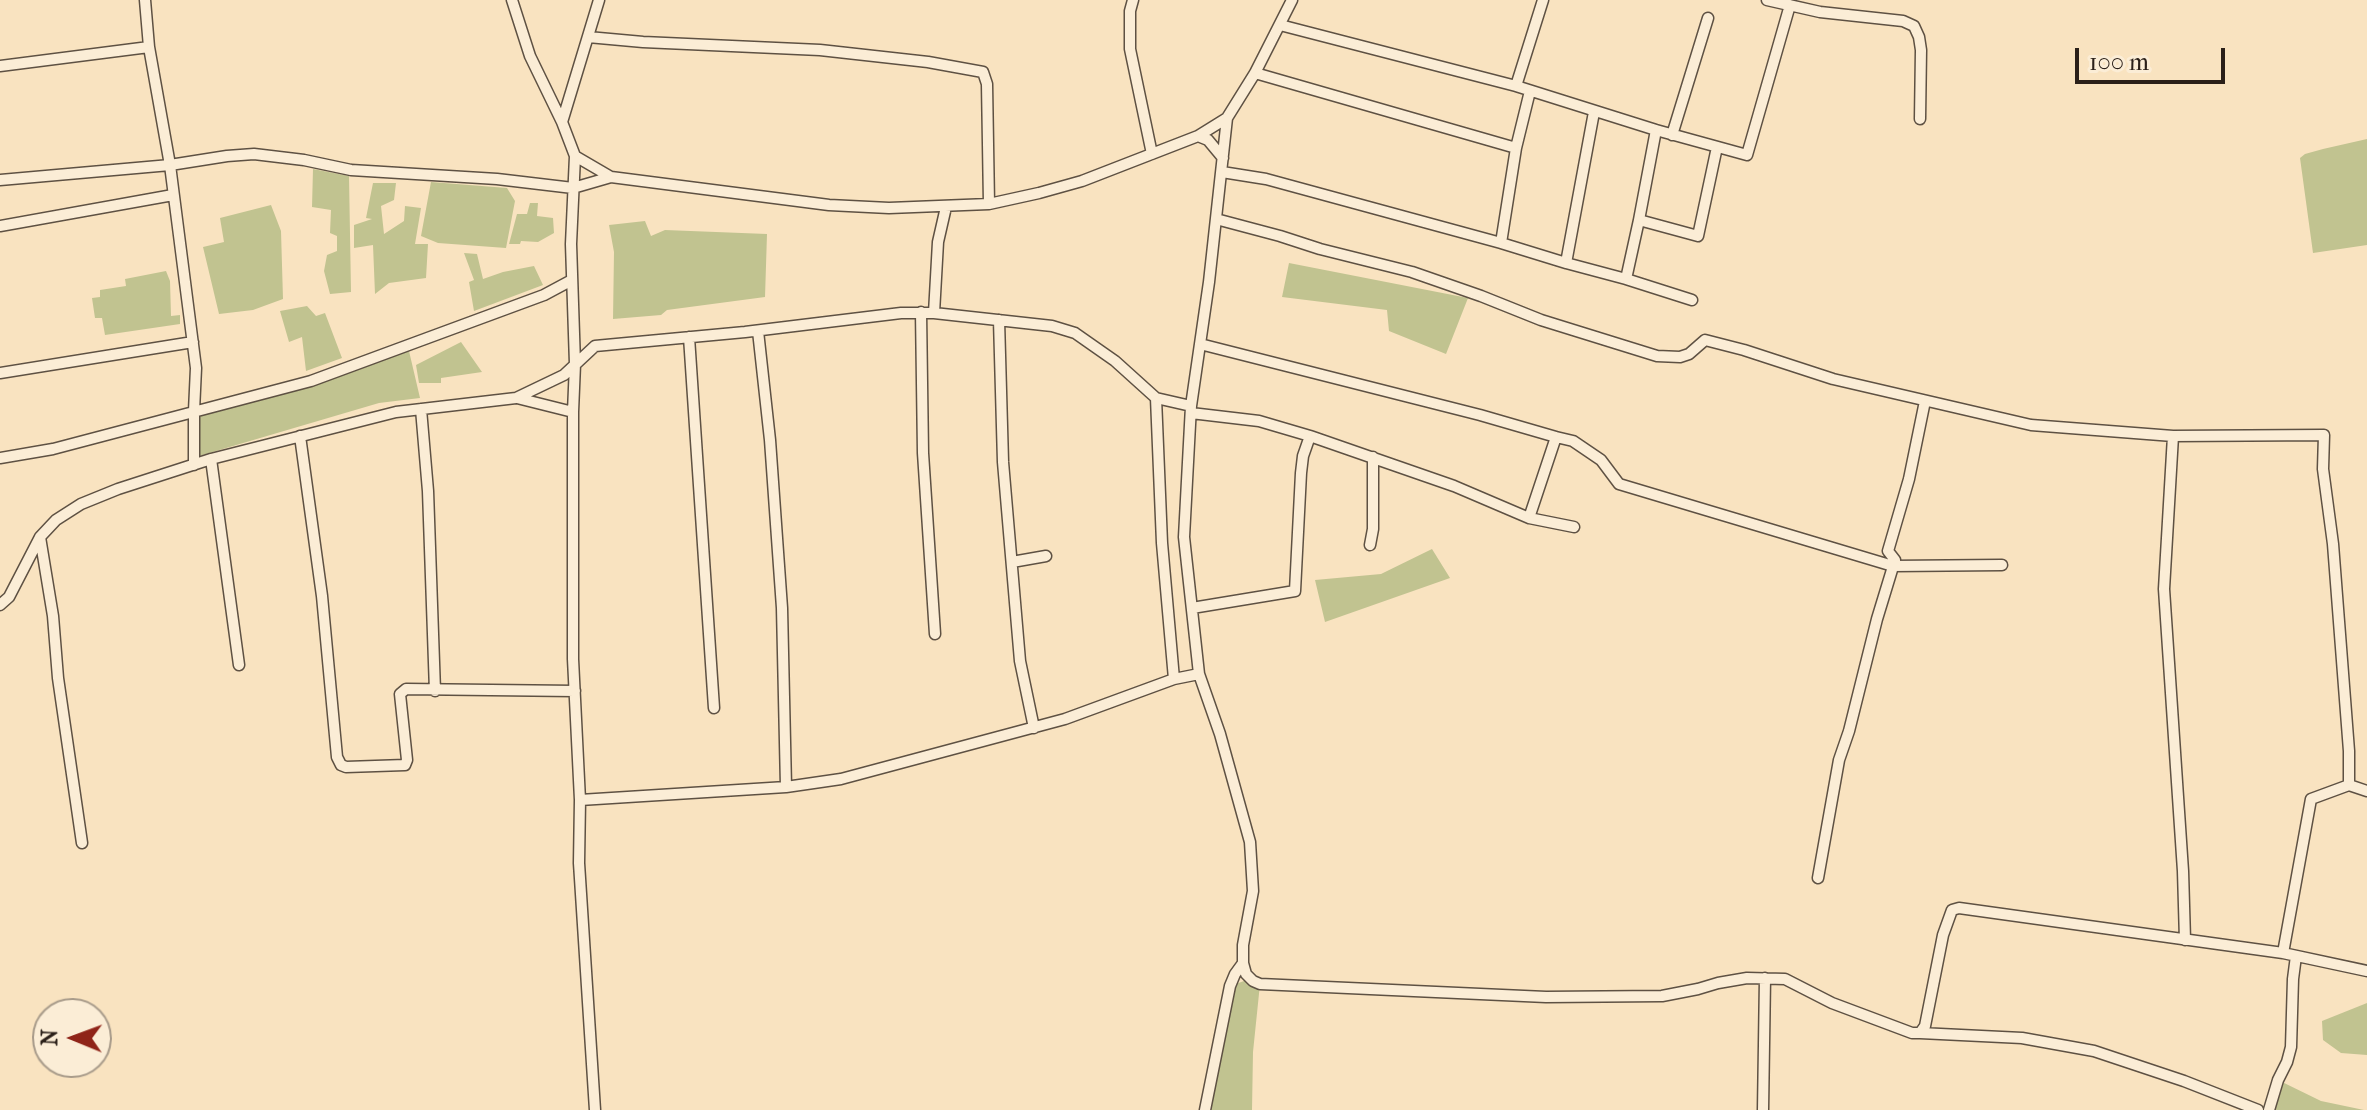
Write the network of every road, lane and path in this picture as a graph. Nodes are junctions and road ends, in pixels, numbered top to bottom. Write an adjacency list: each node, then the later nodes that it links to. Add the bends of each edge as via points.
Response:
1 (145, 0): 12 (street)
2 (512, 0): 20 (street, via 530,56)
3 (599, 0): 11 (street)
4 (1133, 0): 26 (street, via 1130,49)
5 (1292, 0): 10 (street)
6 (1543, 0): 15 (street)
7 (1767, 0): 8 (street)
8 (1790, 5): 19 (street, via 1914,26 1921,50); 24 (street, via 1747,155)
9 (1708, 18): 22 (street)
10 (1280, 25): 14 (street); 15 (street)
11 (588, 37): 20 (street); 35 (street, via 820,50 983,72)
12 (149, 47): 13 (street); 29 (street)
13 (0, 66)
14 (1255, 73): 18 (street); 25 (street)
15 (1516, 86): 16 (street)
16 (1530, 91): 17 (street); 25 (street)
17 (1594, 112): 21 (street); 41 (street)
18 (1227, 118): 23 (street); 28 (street)
19 (1920, 119)
20 (562, 122): 27 (street)
21 (1656, 130): 22 (street); 38 (street)
22 (1672, 135): 24 (street)
23 (1198, 136): 26 (street); 28 (street)
24 (1717, 147): 38 (street, via 1698,236)
25 (1516, 148): 40 (street)
26 (1152, 154): 35 (street, via 1082,181)
27 (575, 156): 31 (street); 33 (street)
28 (1223, 158): 30 (street)
29 (170, 165): 32 (street); 33 (street, via 254,154 351,170); 34 (street)
30 (1222, 172): 37 (street); 40 (street, via 1266,179)
31 (611, 177): 33 (street); 36 (street, via 829,205)
32 (0, 180)
33 (573, 188): 43 (street)
34 (173, 195): 39 (street); 51 (street)
35 (989, 204): 36 (street)
36 (946, 207): 46 (street, via 938,242)
37 (1216, 219): 52 (street); 58 (street, via 1412,272 1657,356 1680,357 1705,340)
38 (1639, 220): 42 (street)
39 (0, 226)
40 (1501, 243): 41 (street)
41 (1566, 263): 42 (street)
42 (1626, 279): 44 (street)
43 (572, 280): 49 (street); 61 (street, via 311,381)
44 (1692, 300)
45 (921, 312): 46 (street); 48 (street); 81 (street, via 923,453)
46 (934, 313): 47 (street)
47 (999, 320): 57 (street, via 1075,333); 76 (street)
48 (758, 331): 50 (street); 90 (street, via 782,608)
49 (575, 333): 53 (street); 54 (street)
50 (689, 337): 53 (street); 87 (street)
51 (193, 342): 55 (street); 61 (street)
52 (1200, 344): 60 (street); 66 (street)
53 (595, 346): 54 (street)
54 (575, 364): 56 (street, via 564,375); 62 (street)
55 (0, 373)
56 (516, 398): 59 (street); 62 (street)
57 (1156, 398): 60 (street); 84 (street)
58 (1925, 401): 65 (street, via 2031,425); 78 (street, via 1888,551)
59 (421, 409): 63 (street); 85 (street)
60 (1191, 410): 64 (street); 80 (street, via 1184,537)
61 (194, 411): 68 (street); 70 (street)
62 (573, 412): 86 (street)
63 (300, 436): 69 (street); 85 (street, via 341,765 405,765 400,694 406,689)
64 (1310, 436): 67 (street); 80 (street, via 1301,473 1295,591)
65 (2173, 436): 89 (street, via 2324,435); 95 (street, via 2164,589)
66 (1556, 437): 71 (street); 78 (street, via 1573,441 1601,460 1619,484)
67 (1373, 457): 71 (street); 74 (street)
68 (0, 458)
69 (211, 459): 70 (street); 82 (street)
70 (194, 465): 73 (street, via 81,504)
71 (1529, 518): 72 (street)
72 (1574, 527)
73 (40, 537): 79 (street); 93 (street)
74 (1370, 545)
75 (1046, 556): 76 (street)
76 (1012, 562): 88 (street, via 1020,661)
77 (2002, 565): 78 (street)
78 (1893, 566): 94 (street, via 1839,760)
79 (0, 605)
80 (1192, 608): 83 (street)
81 (935, 634)
82 (239, 665)
83 (1199, 674): 84 (street); 98 (street, via 1250,842 1253,891)
84 (1174, 679): 88 (street)
85 (435, 691): 86 (street)
86 (575, 691): 92 (street)
87 (714, 708)
88 (1034, 728): 90 (street, via 841,779)
89 (2349, 785): 91 (street); 96 (street, via 2311,799)
90 (786, 787): 92 (street)
91 (2367, 791)
92 (580, 800): 104 (street, via 579,863)
93 (82, 843)
94 (1818, 878)
95 (2185, 940): 96 (street); 103 (street, via 1952,910)
96 (2283, 953): 97 (street)
97 (2296, 956): 99 (street); 108 (street, via 2291,1047)
98 (1243, 963): 101 (street); 102 (street)
99 (2367, 971)
100 (1765, 978): 101 (street, via 1662,996 1617,997); 103 (street, via 1785,979 1832,1003); 106 (street)
101 (1253, 981): 102 (street)
102 (1230, 986): 105 (street)
103 (1920, 1033): 107 (street, via 2022,1038 2094,1051)
104 (595, 1110)
105 (1205, 1110)
106 (1763, 1110)
107 (2258, 1110)
108 (2269, 1110)

